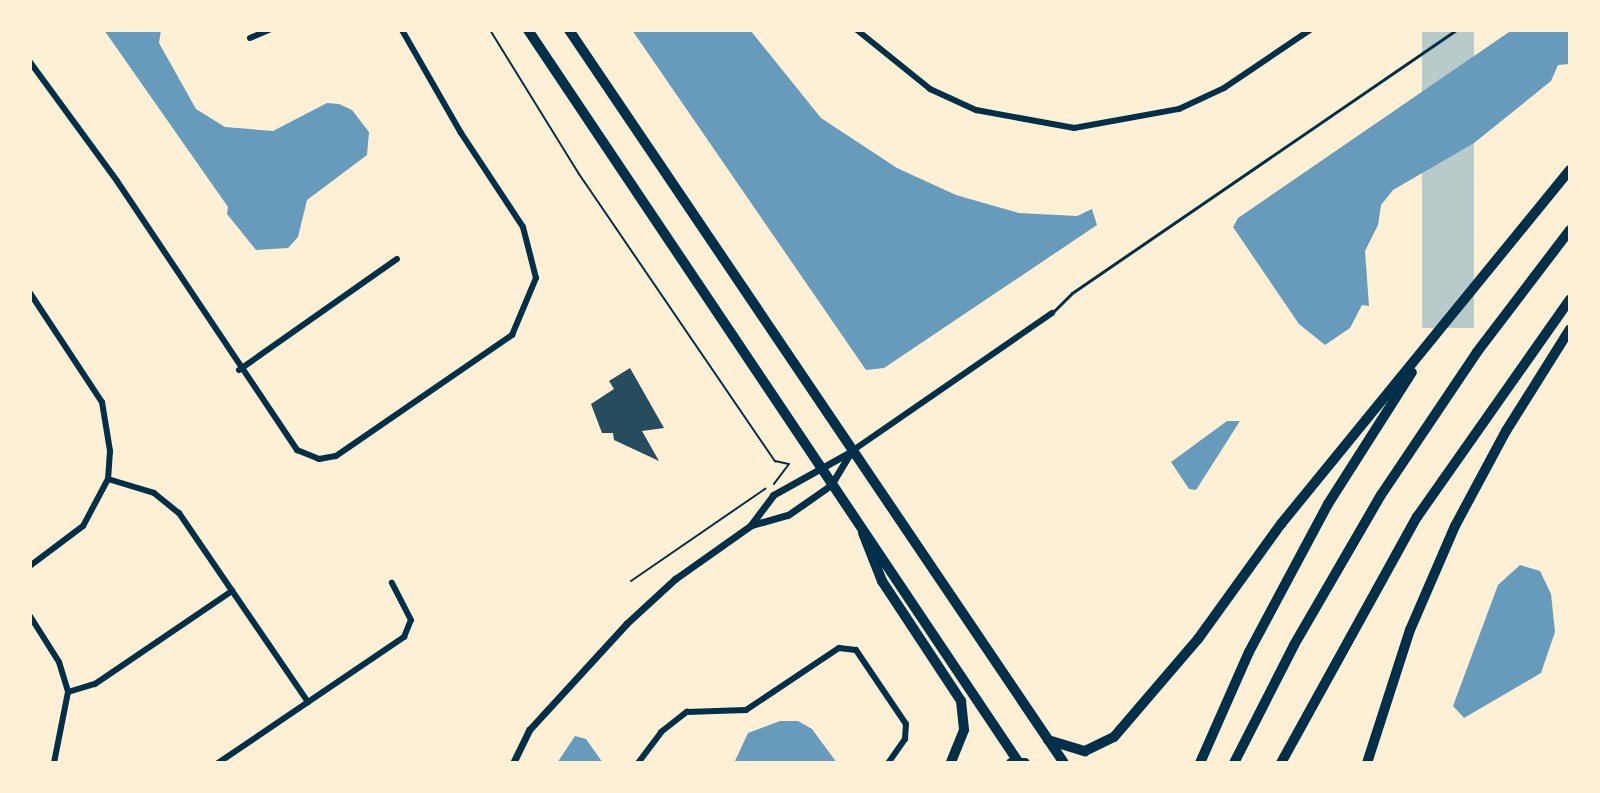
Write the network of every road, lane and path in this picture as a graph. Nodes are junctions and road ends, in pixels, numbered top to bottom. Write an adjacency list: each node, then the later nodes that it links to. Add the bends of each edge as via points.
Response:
1 (269, 30): 9 (street)
2 (402, 30): 19 (street, via 523,227 536,278 527,306 512,335 327,458 297,450)
3 (490, 30): 27 (path, via 579,174 775,461 789,464 780,479)
4 (528, 30): 21 (highway)
5 (569, 30): 20 (highway)
6 (857, 30): 7 (street, via 930,89 976,110 1074,128 1179,109 1224,88)
7 (1310, 30)
8 (1456, 30): 16 (lane, via 1072,293)
9 (250, 38)
10 (30, 62): 19 (street, via 117,181)
11 (1570, 170): 18 (highway)
12 (1570, 230): 43 (highway, via 1477,352 1381,495 1294,645)
13 (397, 259): 19 (street)
14 (30, 293): 22 (street, via 102,402 109,431)
15 (1570, 299): 44 (highway, via 1417,517)
16 (1052, 313): 20 (street)
17 (1570, 329): 45 (highway, via 1455,526 1410,630)
18 (1435, 336): 33 (highway, via 1281,524 1198,639 1114,737 1085,751); 42 (highway, via 1328,504 1249,652)
19 (239, 370)
20 (852, 451): 21 (street); 23 (street); 33 (highway)
21 (817, 466): 23 (highway); 24 (street, via 773,495)
22 (108, 479): 26 (street, via 83,526); 29 (street, via 167,501)
23 (831, 485): 24 (street, via 788,515); 25 (highway)
24 (750, 526): 36 (street, via 675,579 574,676 529,730)
25 (863, 533): 39 (highway, via 882,581 961,701 964,730); 40 (highway)
26 (30, 566)
27 (631, 581)
28 (392, 583): 32 (street, via 409,612 410,629)
29 (232, 591): 31 (street, via 95,684); 32 (street)
30 (30, 616): 31 (street, via 59,662)
31 (68, 692): 34 (street)
32 (308, 702): 35 (street)
33 (1048, 740): 41 (highway)
34 (54, 763)
35 (218, 763)
36 (513, 763)
37 (638, 763): 38 (street, via 661,732 687,712 746,710 839,648 856,650 906,724 905,739)
38 (888, 763)
39 (951, 763)
40 (1018, 763)
41 (1064, 763)
42 (1200, 763)
43 (1234, 763)
44 (1281, 763)
45 (1367, 763)

